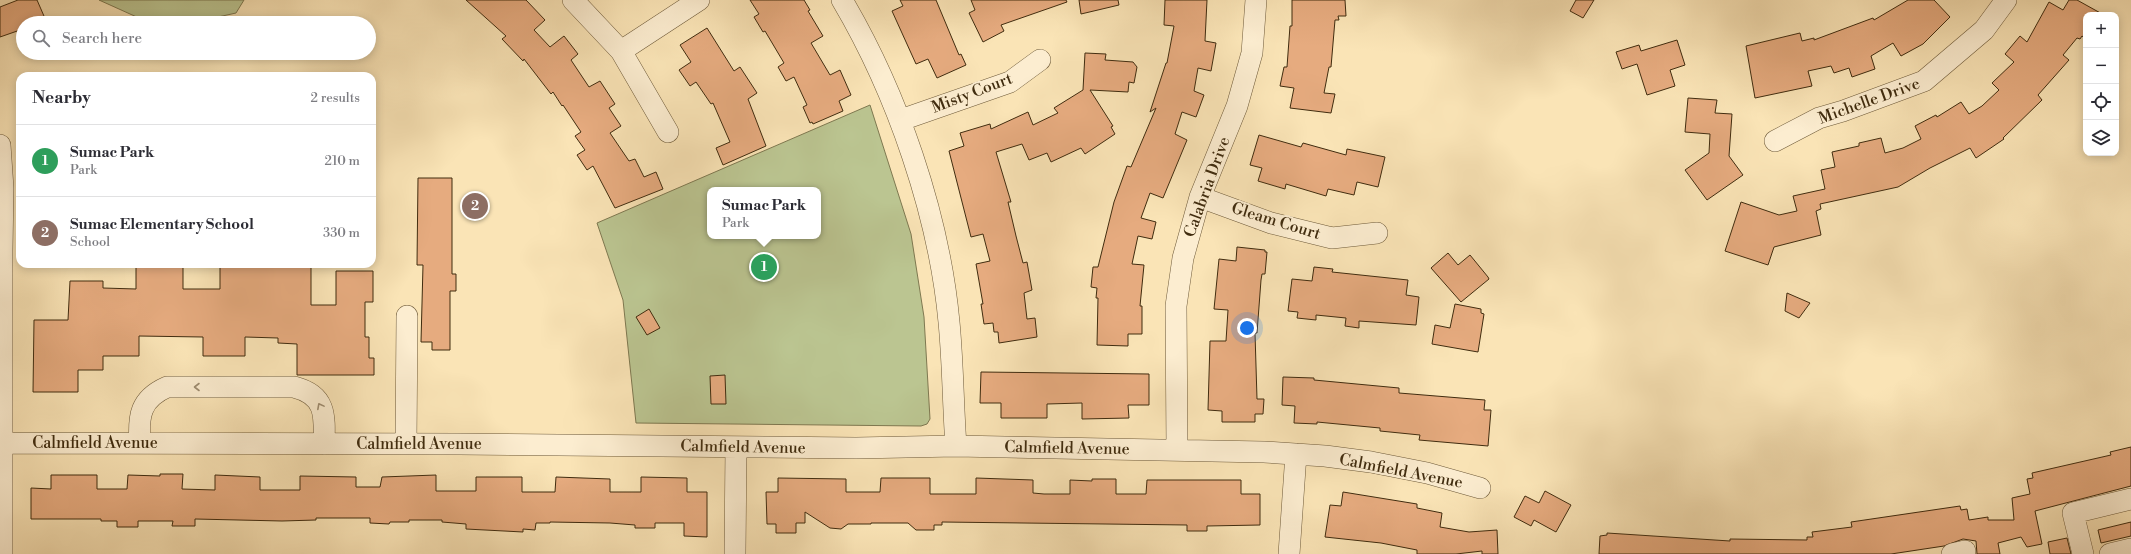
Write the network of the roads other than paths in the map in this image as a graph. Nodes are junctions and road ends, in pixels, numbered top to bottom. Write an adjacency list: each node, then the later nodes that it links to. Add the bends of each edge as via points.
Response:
1 (574, 0): 6 (street)
2 (699, 0): 6 (street)
3 (842, 0): 8 (street)
4 (1256, 0): 13 (street, Calabria Drive, via 1252,53 1237,106)
5 (2006, 0): 10 (street, Michelle Drive, via 1984,30 1924,81 1819,118)
6 (621, 51): 9 (street)
7 (1040, 60): 8 (street, Misty Court, via 1010,82)
8 (901, 120): 21 (street, via 935,235 949,322)
9 (668, 132)
10 (1775, 141)
11 (0, 145): 12 (street)
12 (12, 188): 15 (street)
13 (1200, 197): 14 (street, Gleam Court, via 1271,223 1332,238); 23 (street, Calabria Drive, via 1183,258 1176,306)
14 (1377, 233)
15 (1, 250): 17 (street)
16 (407, 316): 20 (street)
17 (2, 443): 18 (street, Calmfield Avenue); 28 (street)
18 (140, 443): 19 (street, Calmfield Avenue); 19 (street, one-way to 18, via 321,406 306,390 294,387 167,387 151,396 142,409 139,418)
19 (324, 444): 20 (street, Calmfield Avenue)
20 (406, 444): 22 (street, Calmfield Avenue)
21 (956, 446): 22 (street, Calmfield Avenue); 23 (street, Calmfield Avenue)
22 (736, 447): 29 (street)
23 (1177, 450): 24 (street, Calmfield Avenue)
24 (1296, 454): 25 (street, Calmfield Avenue, via 1371,462 1427,473); 30 (street)
25 (1480, 488)
26 (2131, 499): 31 (street, via 2074,512)
27 (2131, 549): 32 (street)
28 (2, 554)
29 (735, 554)
30 (1289, 554)
31 (2083, 554)
32 (2110, 554)

